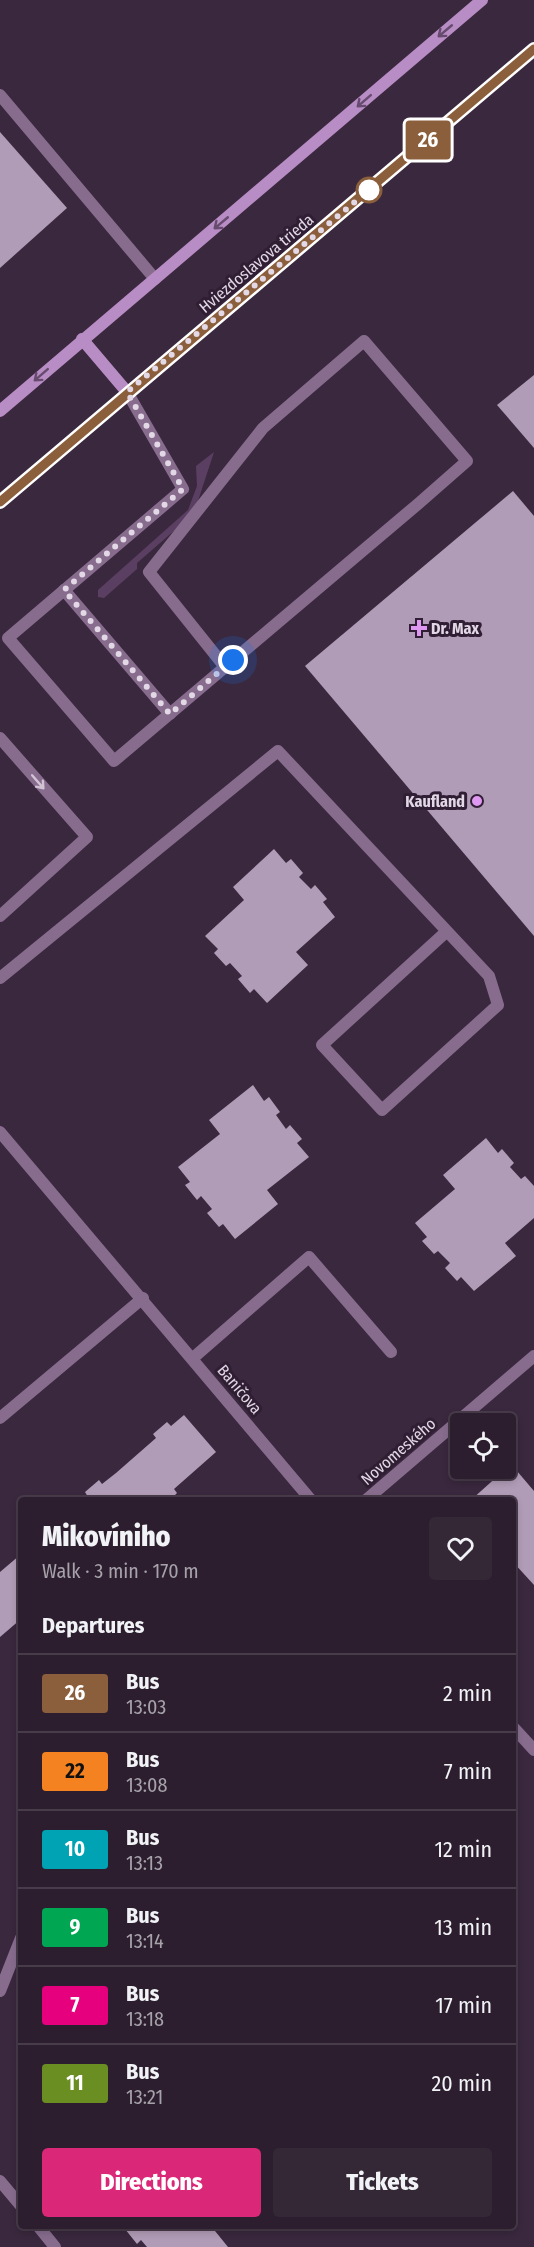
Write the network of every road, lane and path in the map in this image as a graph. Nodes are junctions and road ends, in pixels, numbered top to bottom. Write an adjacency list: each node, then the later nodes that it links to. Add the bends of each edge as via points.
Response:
1 (482, 0): 4 (street, one-way to 4)
2 (534, 49): 6 (street, Hviezdoslavova trieda)
3 (0, 95): 4 (street)
4 (155, 279): 5 (street)
5 (82, 339): 6 (street); 7 (street, one-way to 7)
6 (127, 392): 8 (street, Hviezdoslavova trieda); 9 (street, via 183,489)
7 (0, 411)
8 (0, 502)
9 (64, 590): 11 (street); 11 (street, via 8,638 114,761)
10 (225, 667): 10 (street, via 467,461 364,341 263,428 149,572); 11 (street)
11 (170, 714)
12 (0, 738): 13 (street, one-way to 13, via 87,837)
13 (0, 916)
14 (446, 932): 14 (street, via 489,976 498,1005 382,1110 322,1045); 15 (street, via 278,751)
15 (0, 978)
16 (0, 1132): 17 (street, Baničova)
17 (143, 1298): 20 (street, Baničova); 21 (street)
18 (391, 1352): 20 (street, via 309,1257)
19 (534, 1356): 23 (street, Novomeského)
20 (193, 1358): 22 (street, Baničova)
21 (0, 1418)
22 (309, 1497)
23 (370, 1497)
24 (516, 1730): 25 (street)
25 (534, 1750)
26 (18, 1946): 27 (street)
27 (0, 1991)
28 (0, 2181): 29 (street)
29 (18, 2202)
30 (40, 2229): 31 (street)
31 (55, 2247)

